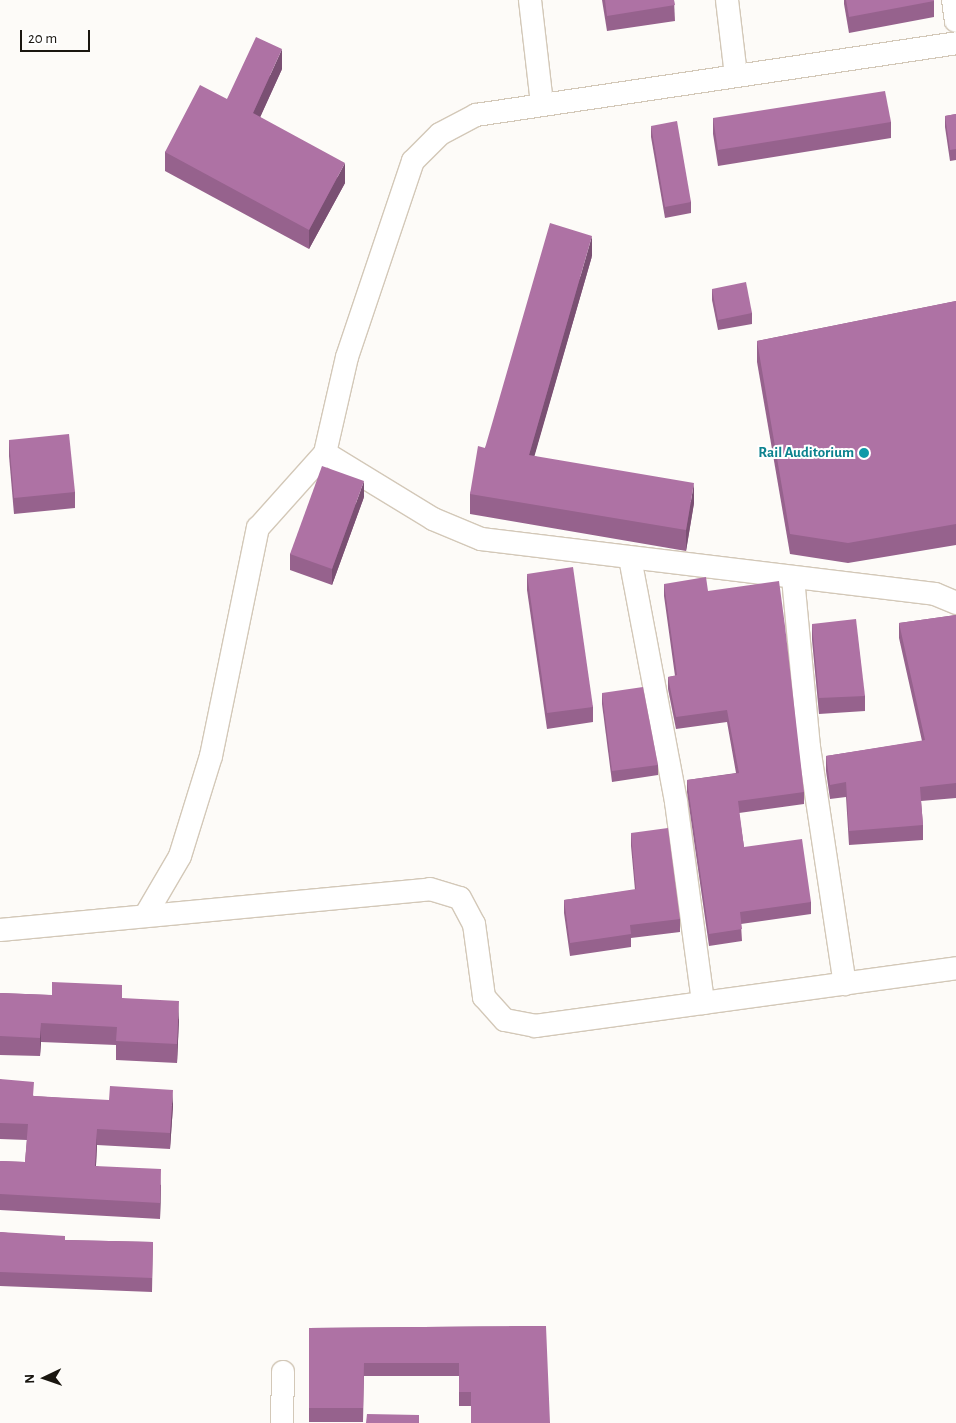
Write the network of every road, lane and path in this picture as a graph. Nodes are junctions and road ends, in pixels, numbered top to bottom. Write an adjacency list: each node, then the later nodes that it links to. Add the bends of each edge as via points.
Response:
1 (530, 0): 7 (street)
2 (727, 0): 6 (street)
3 (953, 0): 4 (street)
4 (956, 21)
5 (956, 43): 6 (street)
6 (736, 75): 7 (street)
7 (542, 103): 8 (street, via 476,115 440,134 412,161 346,357)
8 (325, 453): 9 (street, via 433,519 481,539); 12 (street, via 258,528 211,756 180,856)
9 (630, 558): 10 (street); 16 (street, via 676,802)
10 (793, 578): 11 (street, via 935,594); 15 (street, via 809,747)
11 (956, 603)
12 (145, 916): 13 (street); 16 (street, via 430,889 460,898 474,924 484,997 505,1020 535,1026)
13 (0, 930)
14 (956, 968): 15 (street)
15 (845, 984): 16 (street)
16 (703, 1003)
17 (283, 1372): 18 (street)
18 (282, 1423)

